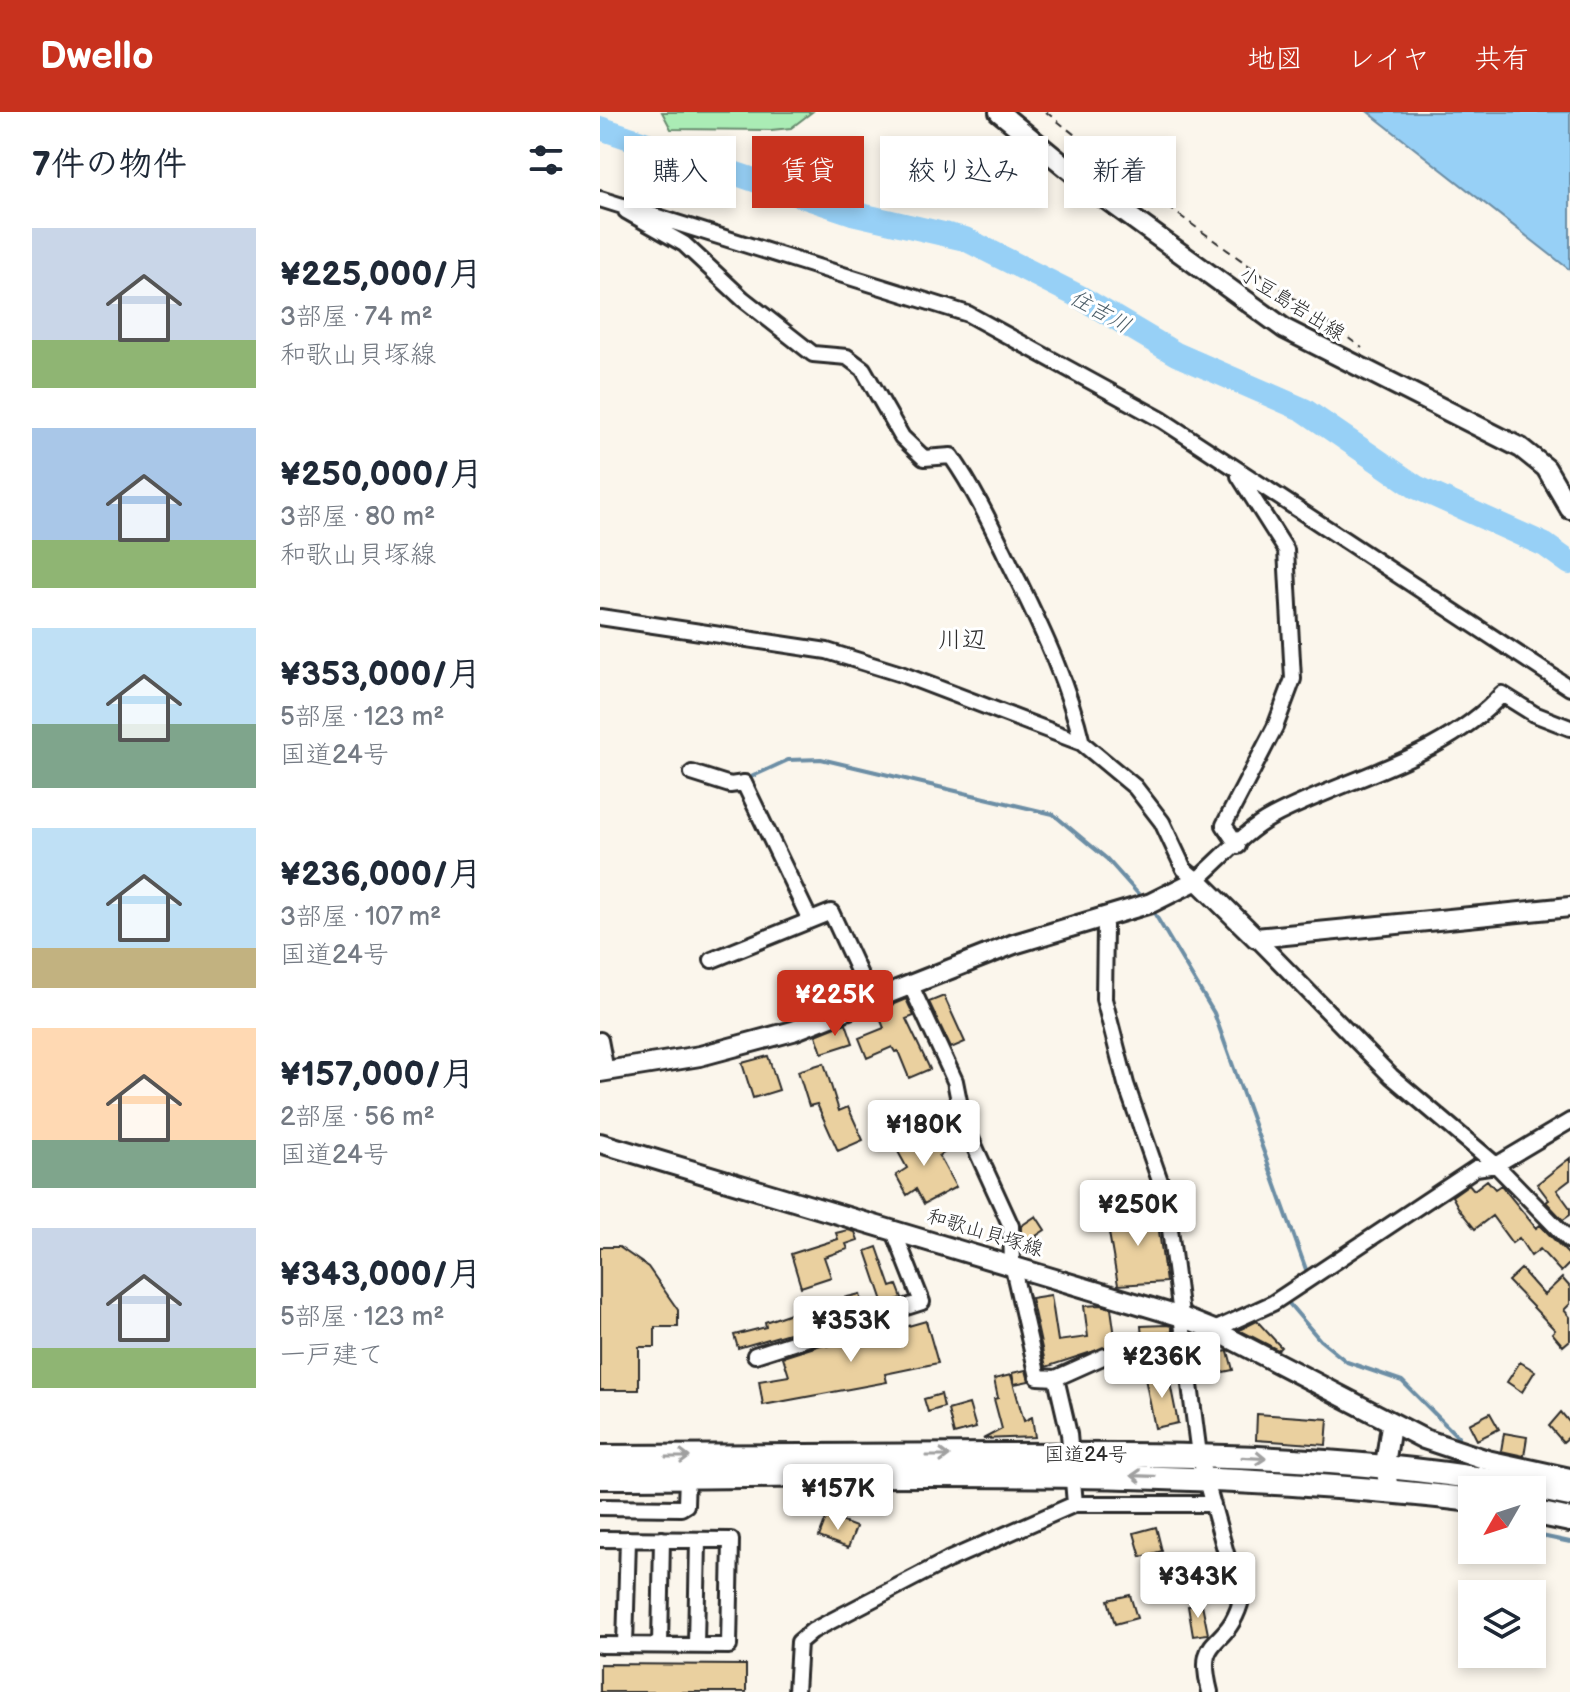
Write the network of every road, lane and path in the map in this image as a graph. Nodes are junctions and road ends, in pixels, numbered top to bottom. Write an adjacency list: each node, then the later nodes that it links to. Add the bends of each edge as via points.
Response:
1 (999, 112): 6 (main road, 小豆島岩出線, via 1099,194 1285,329 1521,448 1546,468)
2 (1046, 112): 4 (path)
3 (604, 200): 5 (street, via 968,314 1162,420); 10 (street, via 684,244 813,354 847,357 863,369 902,437 924,458 951,456 979,496 1040,623)
4 (1363, 349)
5 (1236, 471): 8 (street); 12 (street, via 1286,550 1293,679 1275,727 1224,825)
6 (1567, 501)
7 (600, 617): 10 (street, via 827,651)
8 (1570, 688)
9 (1570, 728): 12 (street, via 1502,694 1481,717 1440,742 1269,819)
10 (1082, 743): 13 (street, via 1135,787 1162,822 1184,869)
11 (692, 773): 16 (street, via 730,785 744,783)
12 (1238, 846): 13 (street)
13 (1197, 880): 15 (main road, via 1151,903); 17 (main road)
14 (1570, 907): 17 (main road)
15 (1101, 916): 19 (main road); 29 (street, via 1104,999 1126,1084 1166,1198)
16 (810, 920): 18 (street); 20 (street, via 831,912)
17 (1256, 938): 25 (street, via 1391,1076)
18 (712, 960)
19 (911, 986): 20 (main road); 28 (street, via 955,1081 963,1121 1011,1226)
20 (872, 1001): 22 (main road, via 716,1052)
21 (600, 1040): 22 (street)
22 (603, 1072)
23 (1570, 1121): 25 (street)
24 (600, 1143): 26 (main road, 和歌山貝塚線)
25 (1496, 1165): 27 (street); 30 (street, via 1476,1168 1273,1303)
26 (893, 1229): 28 (main road, 和歌山貝塚線); 32 (street, via 922,1302)
27 (1570, 1241)
28 (1012, 1264): 29 (main road, 和歌山貝塚線); 33 (street, via 1038,1377)
29 (1182, 1317): 30 (main road, 和歌山貝塚線); 31 (street)
30 (1214, 1330): 34 (main road, 和歌山貝塚線)
31 (1185, 1340): 33 (street, via 1105,1356); 35 (street)
32 (755, 1355)
33 (1056, 1378): 37 (street)
34 (1391, 1425): 38 (main road); 42 (main road, 和歌山貝塚線, via 1487,1460)
35 (1199, 1455): 37 (highway, 国道24号); 38 (highway, 国道24号, one-way to 38); 41 (street)
36 (600, 1457): 37 (highway, 国道24号, one-way to 37)
37 (1072, 1464): 39 (highway, 国道24号); 41 (highway, 国道24号, one-way to 37); 46 (street)
38 (1385, 1465): 43 (main road); 44 (highway, 国道24号)
39 (687, 1476): 40 (highway, 国道24号); 48 (street, via 686,1505 681,1508)
40 (600, 1477)
41 (1206, 1478): 43 (highway, 国道24号); 47 (street)
42 (1570, 1478)
43 (1389, 1490): 45 (highway, 国道24号)
44 (1570, 1495)
45 (1458, 1498)
46 (1075, 1504): 47 (street); 59 (street, via 928,1570 812,1631 799,1642)
47 (1213, 1504): 60 (street, via 1240,1604 1234,1625 1207,1650 1203,1664)
48 (600, 1507)
49 (1546, 1515): 50 (highway)
50 (1570, 1520)
51 (600, 1539): 52 (street)
52 (628, 1539): 53 (street); 56 (street)
53 (662, 1539): 54 (street); 57 (street)
54 (698, 1540): 58 (street); 58 (street, via 731,1540 729,1646)
55 (600, 1645): 56 (street)
56 (625, 1645): 57 (street)
57 (660, 1645): 58 (street)
58 (696, 1645)
59 (796, 1692)
60 (1210, 1692)

